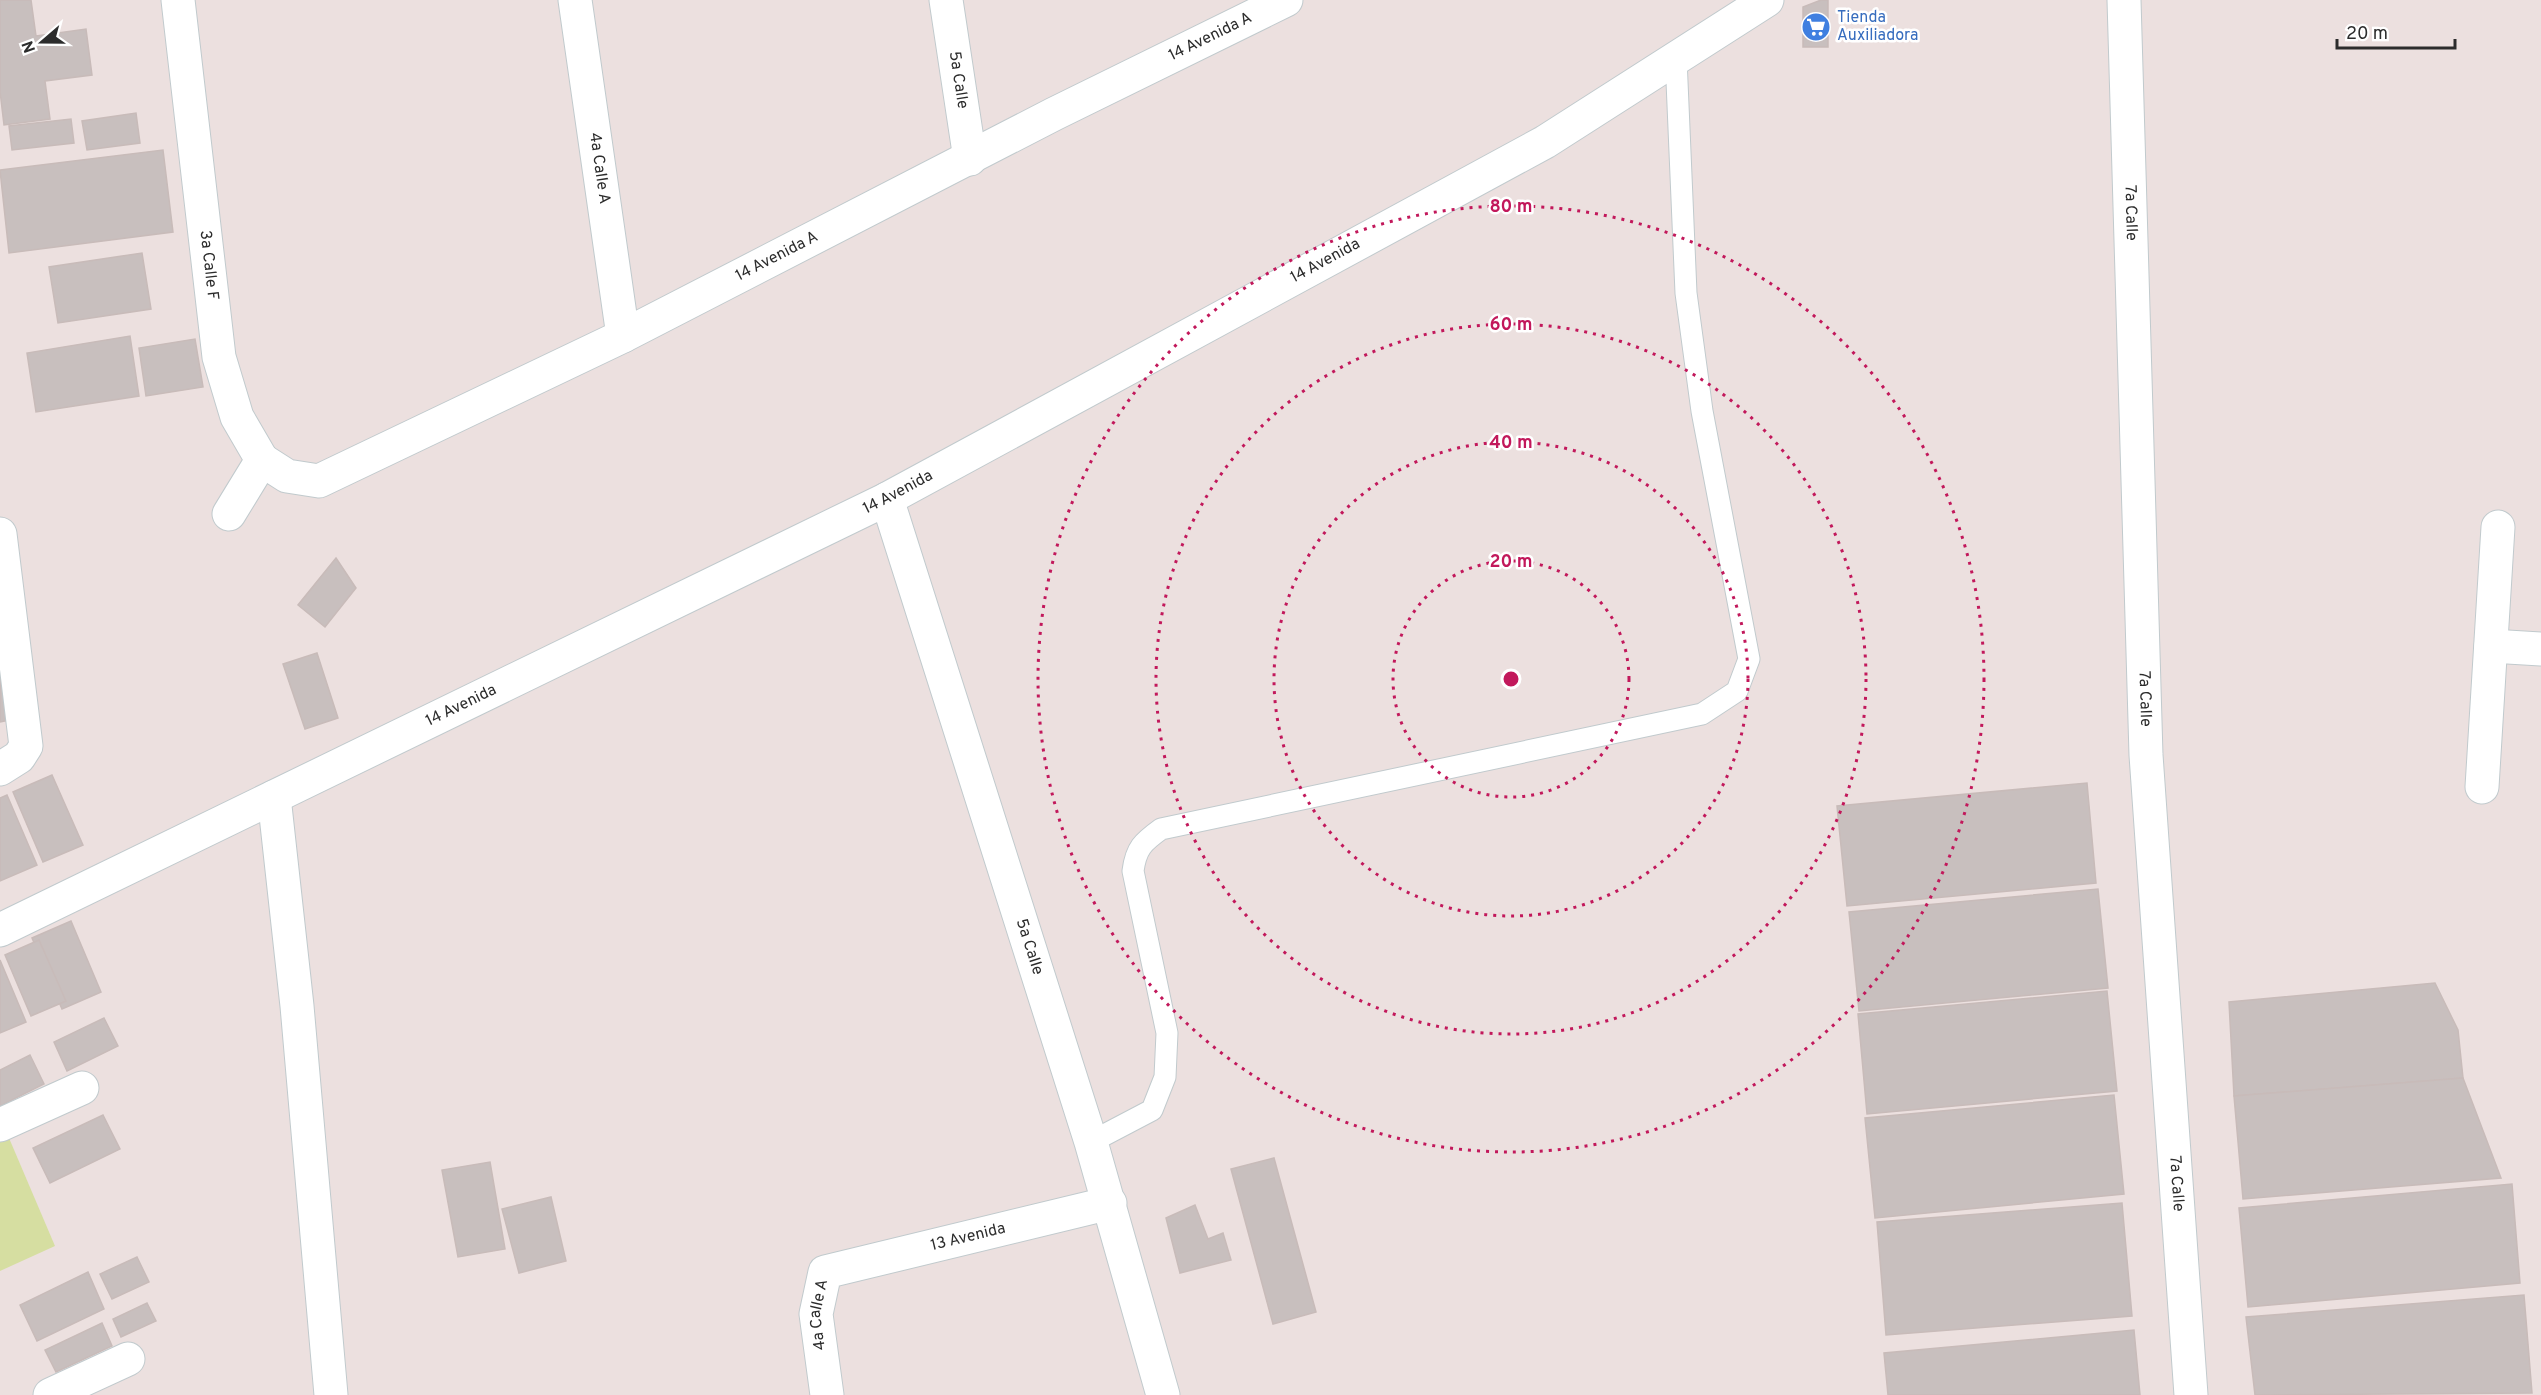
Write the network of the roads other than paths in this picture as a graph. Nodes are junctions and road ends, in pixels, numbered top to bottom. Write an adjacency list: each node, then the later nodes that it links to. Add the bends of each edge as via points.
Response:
1 (178, 0): 10 (street, 3a Calle F, via 219,357 237,417)
2 (575, 0): 9 (street, 4a Calle A)
3 (946, 0): 8 (street, 5a Calle)
4 (1286, 0): 8 (street, 14 Avenida A)
5 (1767, 0): 7 (street, 14 Avenida)
6 (2124, 0): 31 (street, 7a Calle, via 2146,755)
7 (1676, 58): 11 (street, 14 Avenida, via 1545,142); 23 (lane, via 1686,293 1702,411 1749,659 1737,691 1702,714 1161,829 1145,840 1135,855 1133,871 1167,1033 1165,1077 1152,1110)
8 (970, 159): 9 (street, 14 Avenida A)
9 (622, 336): 10 (street, 14 Avenida A, via 319,481 287,476)
10 (262, 460): 12 (street)
11 (888, 499): 19 (street, 14 Avenida); 23 (street, 5a Calle)
12 (229, 514)
13 (2498, 527): 15 (street)
14 (0, 534): 17 (street, via 26,746 19,757)
15 (2491, 646): 16 (street); 18 (street)
16 (2541, 649)
17 (0, 769)
18 (2482, 787)
19 (274, 796): 20 (street, 14 Avenida); 28 (street)
20 (0, 930)
21 (82, 1088): 22 (street)
22 (0, 1125)
23 (1091, 1142): 24 (street, 5a Calle)
24 (1110, 1203): 25 (street, 13 Avenida); 30 (street, 5a Calle)
25 (825, 1272): 29 (street, 4a Calle A, via 816,1314)
26 (128, 1359): 27 (street)
27 (50, 1395)
28 (332, 1395)
29 (827, 1395)
30 (1163, 1395)
31 (2191, 1395)

